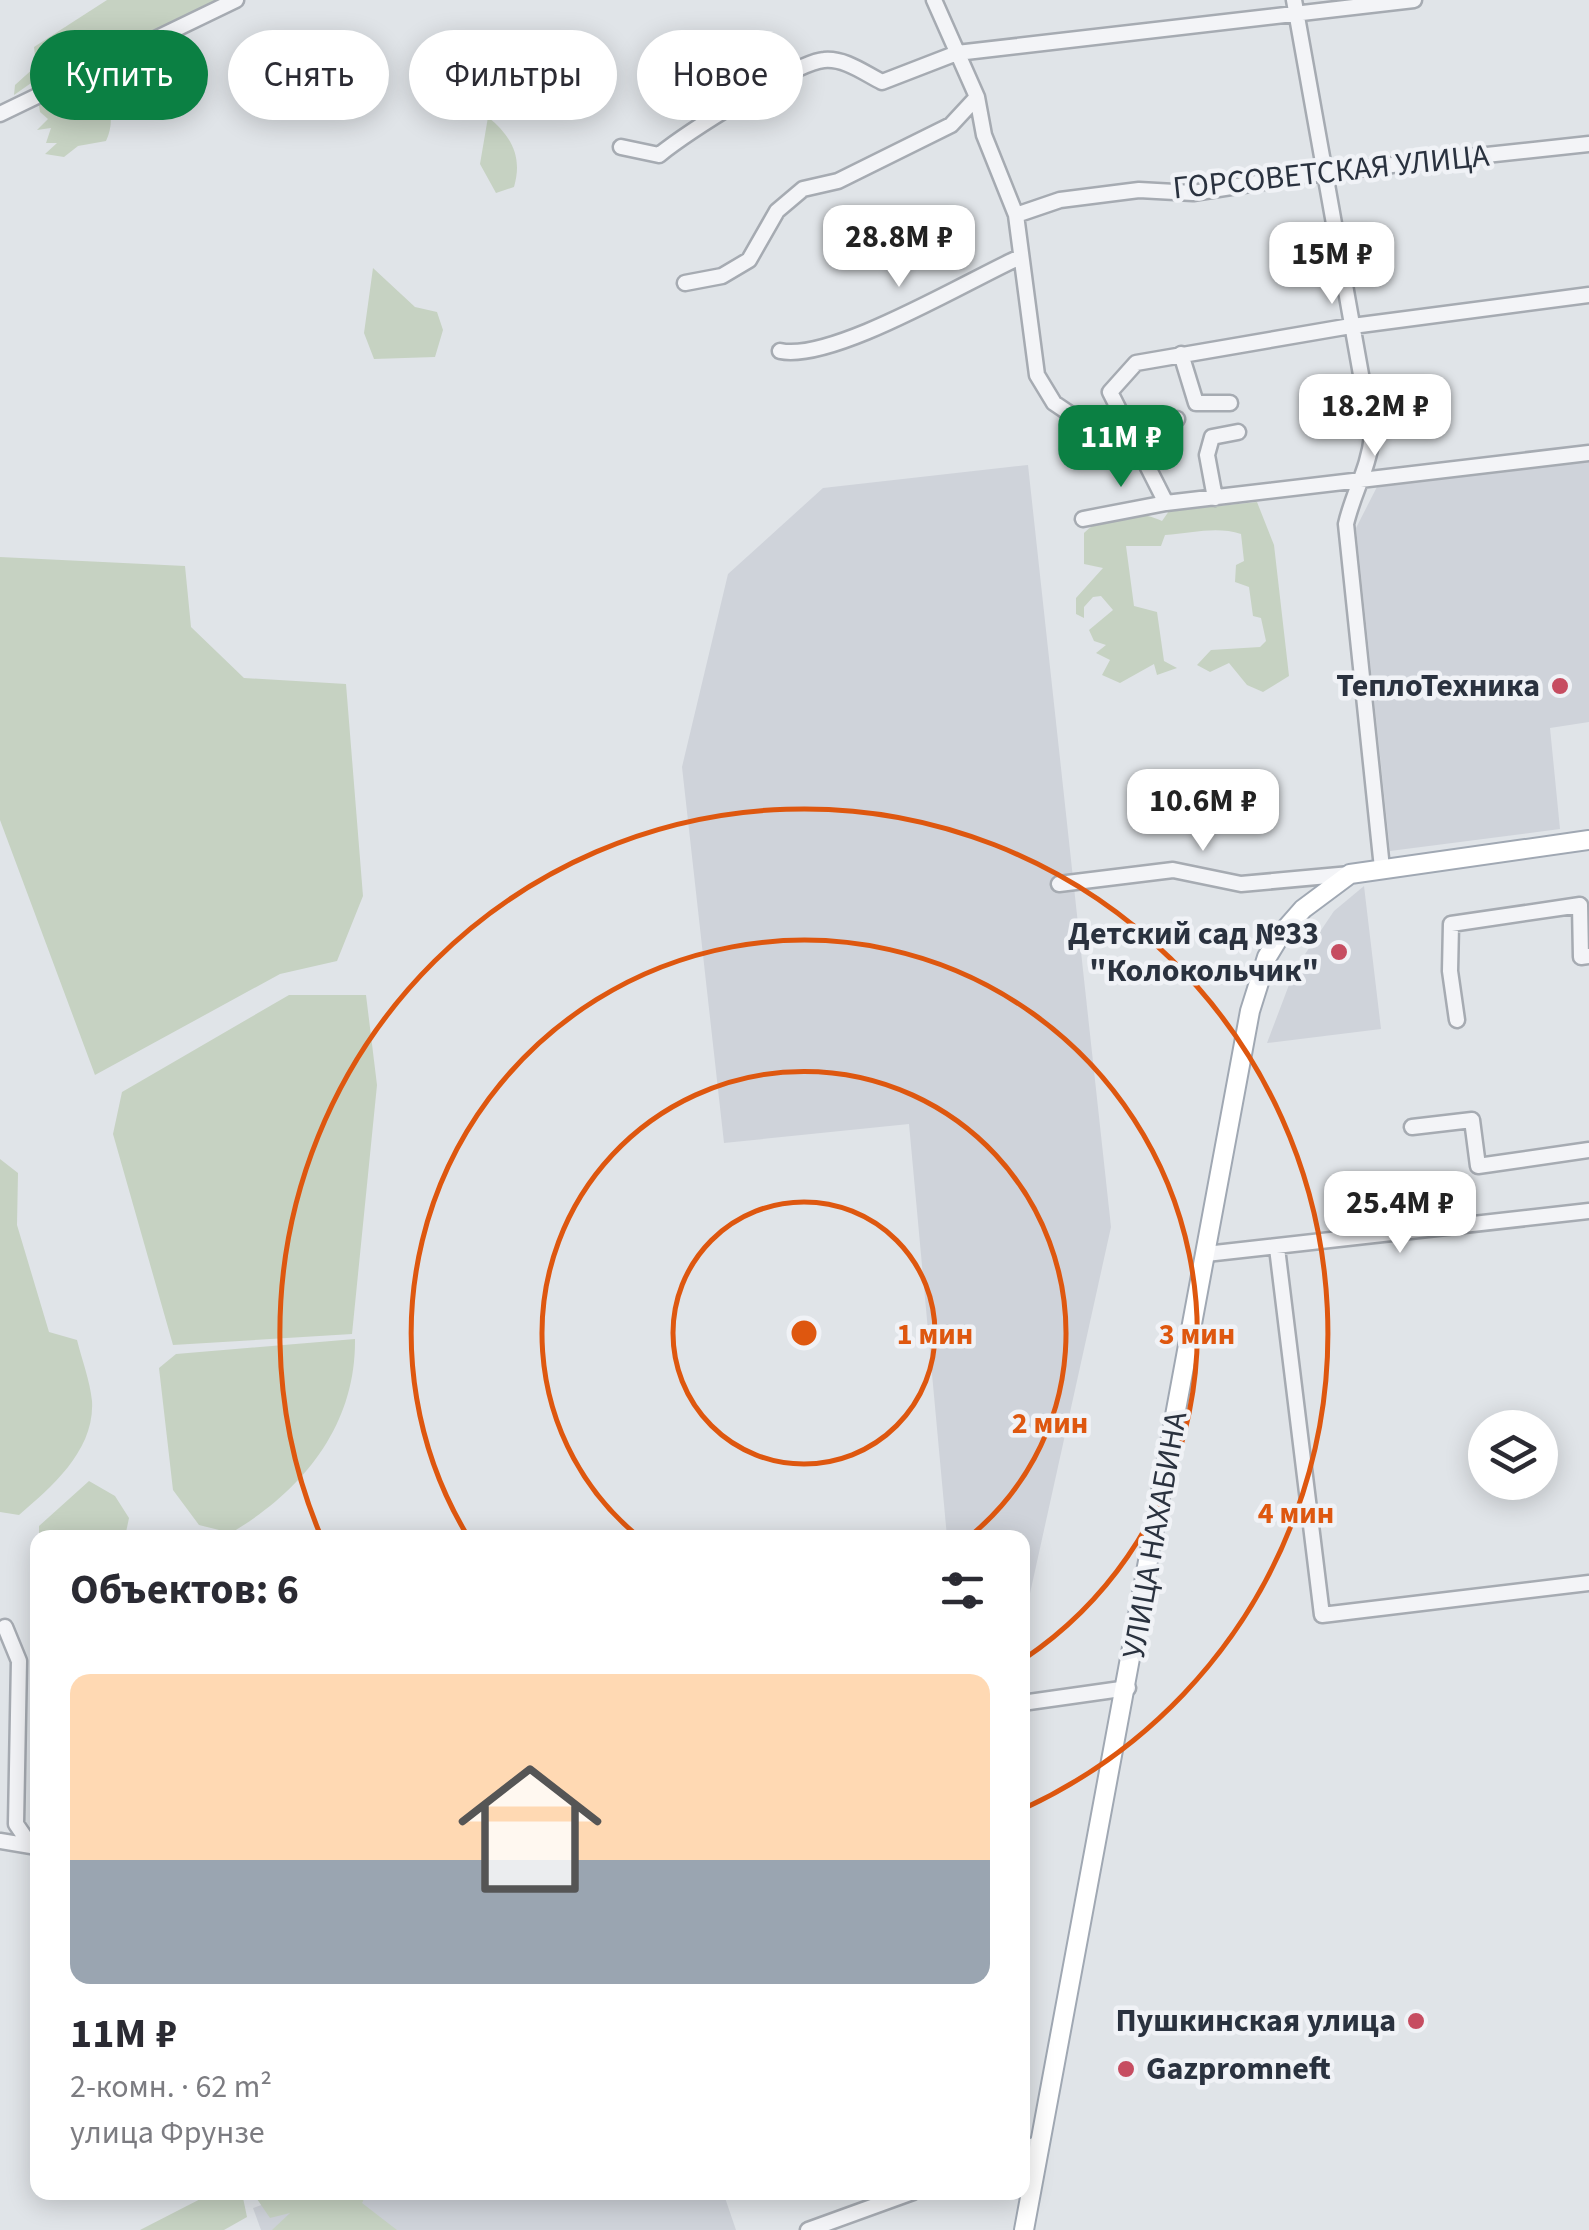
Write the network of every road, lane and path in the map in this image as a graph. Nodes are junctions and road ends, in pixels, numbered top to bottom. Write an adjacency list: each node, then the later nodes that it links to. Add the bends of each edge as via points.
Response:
1 (236, 0): 7 (street)
2 (934, 0): 5 (street)
3 (1414, 0): 4 (street)
4 (1296, 8): 5 (street); 10 (street)
5 (958, 53): 6 (street); 9 (street, via 882,82 848,64 822,60 696,125 660,154)
6 (977, 98): 11 (street, via 984,135); 13 (street, via 951,125 838,181 803,189 776,211 749,260 722,276)
7 (0, 114)
8 (1589, 144): 10 (street, ГОРСОВЕТСКАЯ УЛИЦА)
9 (622, 147)
10 (1327, 172): 11 (street, ГОРСОВЕТСКАЯ УЛИЦА, via 1193,194 1139,190 1060,200); 15 (street)
11 (1016, 215): 12 (street)
12 (1020, 258): 16 (street, via 836,346 800,356); 21 (street, via 1037,375 1054,403 1088,426)
13 (684, 283)
14 (1589, 295): 15 (street)
15 (1353, 326): 17 (street); 23 (street, via 1372,436)
16 (780, 351)
17 (1181, 354): 18 (street, via 1196,403); 21 (street, via 1136,363 1110,392)
18 (1230, 403)
19 (1177, 419): 21 (street)
20 (1238, 432): 24 (street, via 1212,437 1207,456)
21 (1132, 442): 25 (street)
22 (1589, 452): 23 (street)
23 (1360, 483): 24 (street); 28 (street, via 1346,524)
24 (1215, 498): 25 (street)
25 (1166, 503): 26 (street)
26 (1084, 520)
27 (1589, 840): 28 (main road)
28 (1382, 868): 29 (main road)
29 (1350, 874): 30 (street, via 1240,884 1173,870); 37 (main road, УЛИЦА НАХАБИНА, via 1281,934 1257,982)
30 (1058, 884)
31 (1589, 956): 32 (street, via 1581,957 1580,905 1450,924)
32 (1458, 1020)
33 (1412, 1127): 34 (street, via 1472,1120 1478,1166)
34 (1589, 1150)
35 (1589, 1211): 36 (street)
36 (1277, 1248): 37 (street); 38 (street, via 1322,1615)
37 (1206, 1254): 40 (main road, УЛИЦА НАХАБИНА)
38 (1589, 1583)
39 (5, 1627): 43 (street, via 20,1661 16,1824)
40 (1128, 1688): 41 (street); 45 (main road, УЛИЦА НАХАБИНА)
41 (1030, 1702)
42 (0, 1842): 44 (street)
43 (30, 1842)
44 (30, 1846)
45 (1031, 2147)
46 (891, 2200): 48 (street)
47 (1027, 2200): 49 (main road, УЛИЦА НАХАБИНА)
48 (808, 2230)
49 (1024, 2230)

